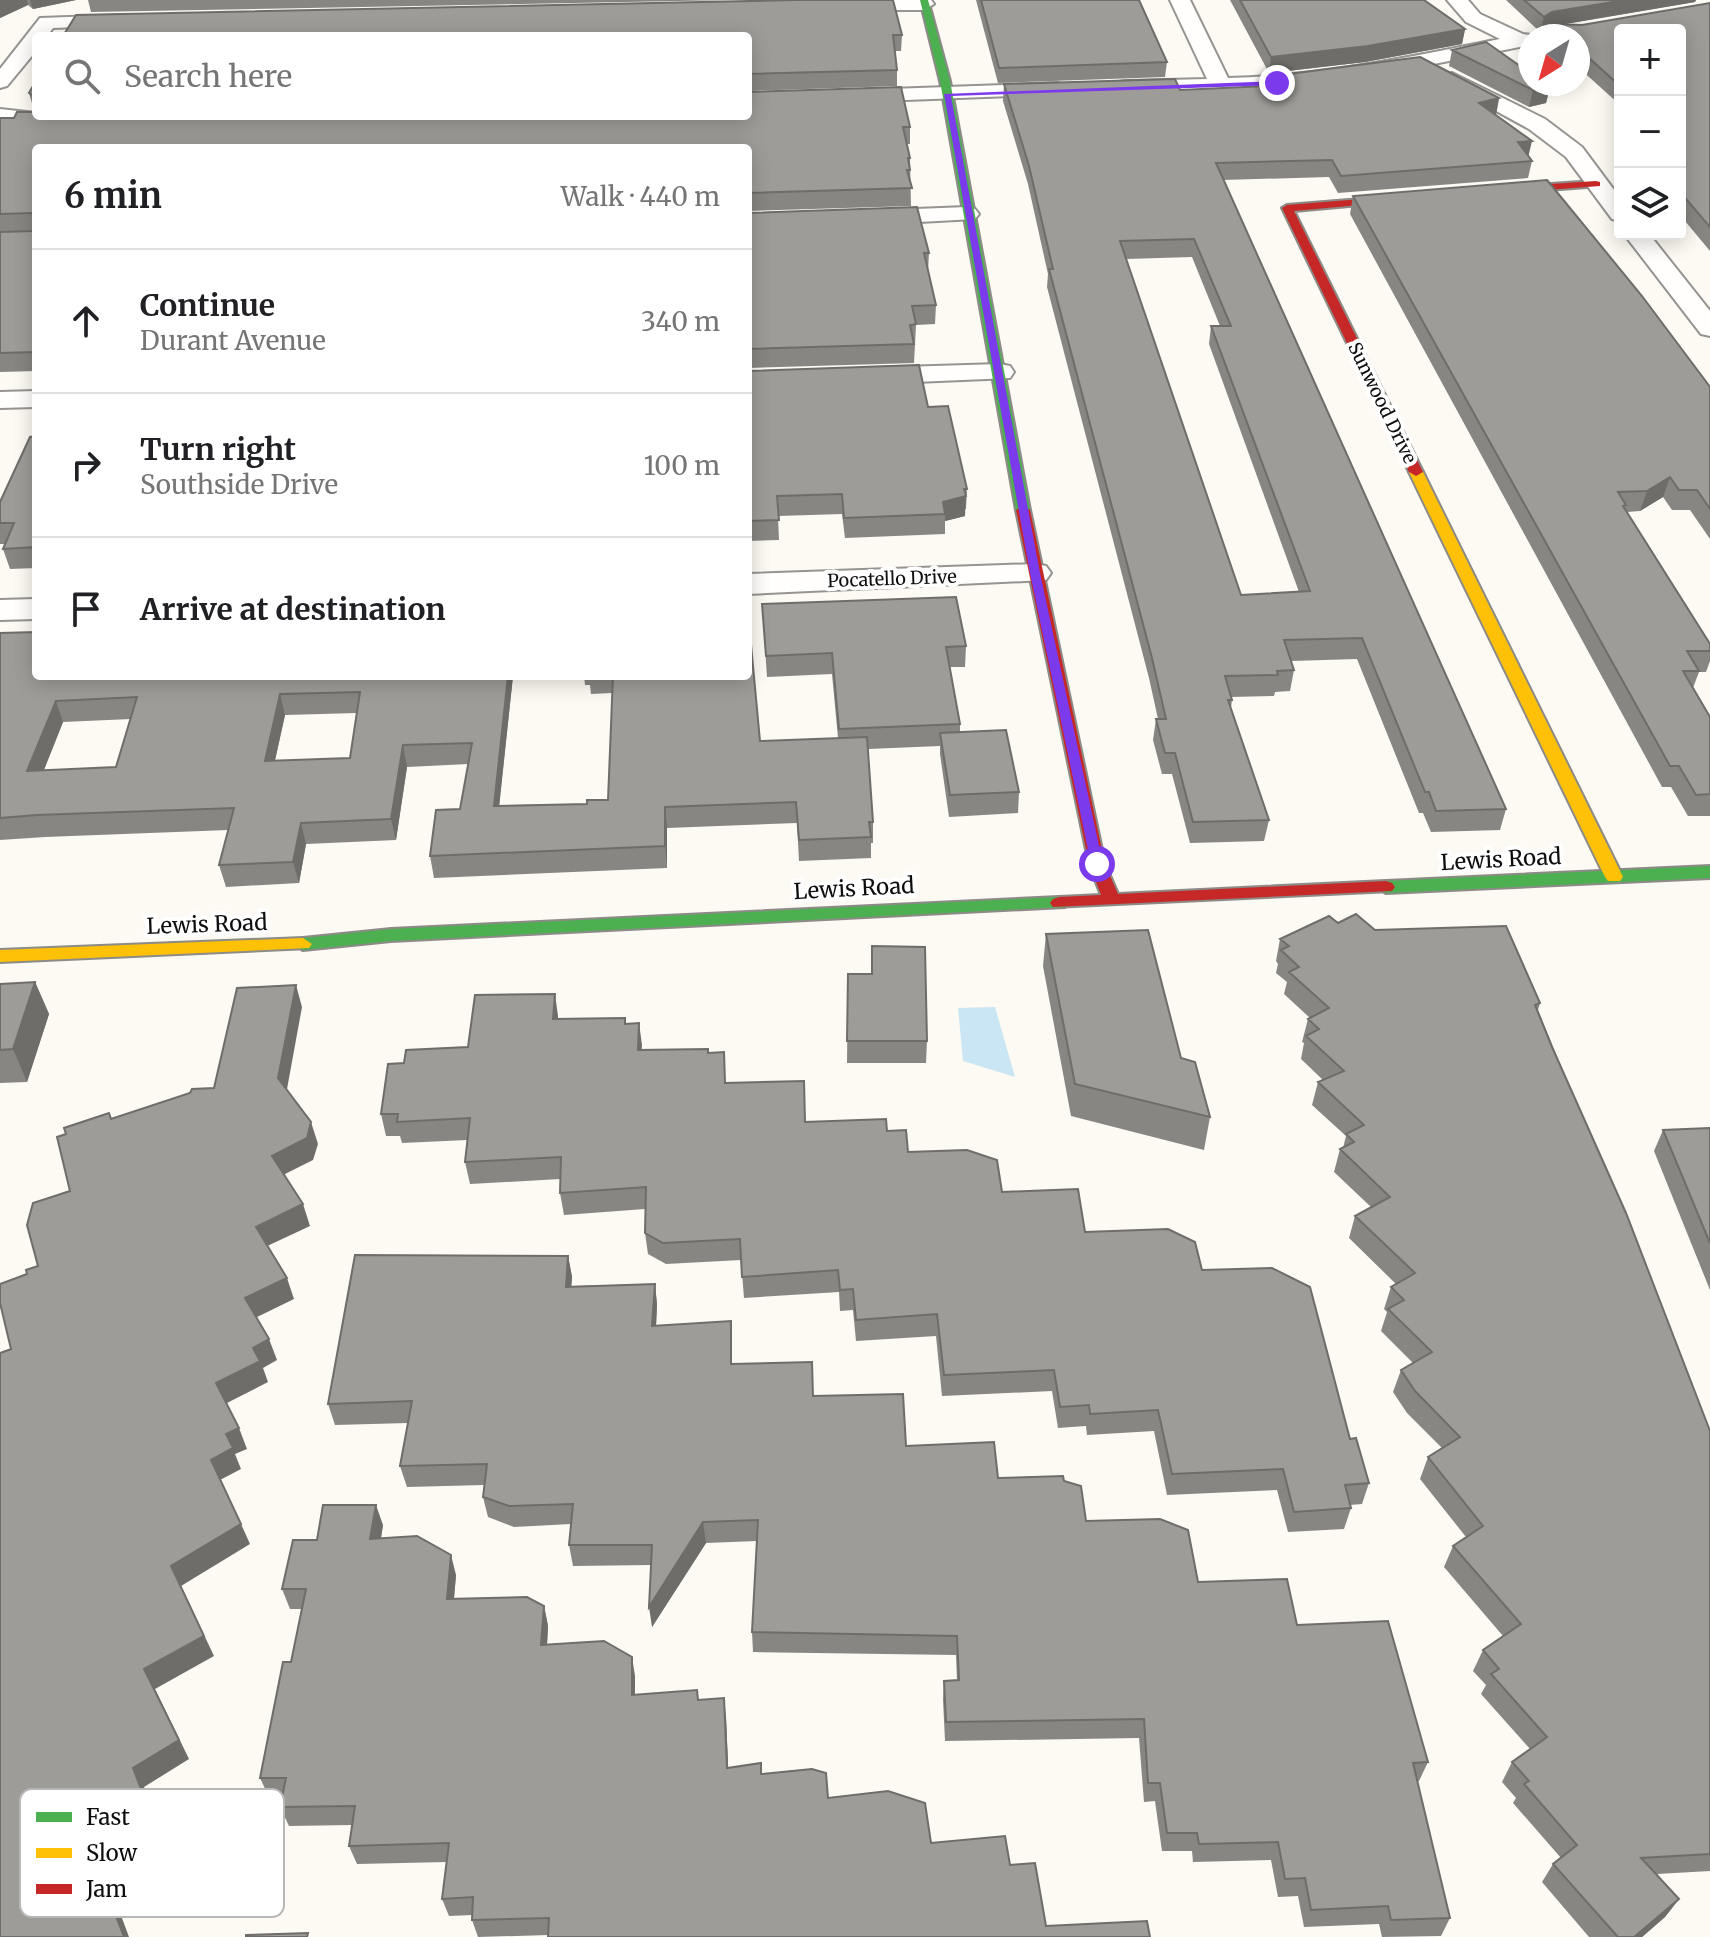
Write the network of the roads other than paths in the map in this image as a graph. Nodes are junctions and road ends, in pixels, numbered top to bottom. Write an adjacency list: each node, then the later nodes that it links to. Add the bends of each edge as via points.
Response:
1 (1180, 0): 12 (street)
2 (1457, 0): 7 (street, via 1473,18)
3 (924, 2): 4 (street); 13 (street)
4 (818, 6)
5 (142, 20): 6 (street)
6 (40, 32)
7 (1518, 37)
8 (32, 42): 11 (street)
9 (1518, 42): 10 (street)
10 (1420, 63): 12 (street, via 1277,83); 17 (street, via 1537,124 1574,152)
11 (0, 82)
12 (1220, 84): 13 (street)
13 (947, 94): 14 (street); 21 (street)
14 (752, 100)
15 (0, 116): 16 (street)
16 (32, 120)
17 (1596, 184): 18 (street); 20 (street)
18 (1468, 193)
19 (1423, 197): 32 (street, Sunwood Drive, via 1287,208)
20 (1614, 206)
21 (967, 214): 22 (street); 25 (street)
22 (841, 218)
23 (1641, 240): 24 (street)
24 (1710, 328)
25 (1000, 372): 26 (street); 27 (street)
26 (840, 377)
27 (1035, 573): 28 (street, Pocatello Drive); 33 (street, via 1097,864)
28 (752, 584)
29 (32, 609): 30 (street)
30 (0, 610)
31 (1710, 872): 32 (street, Lewis Road)
32 (1614, 877): 33 (street, Lewis Road)
33 (1111, 899): 34 (street, Lewis Road)
34 (0, 956)

